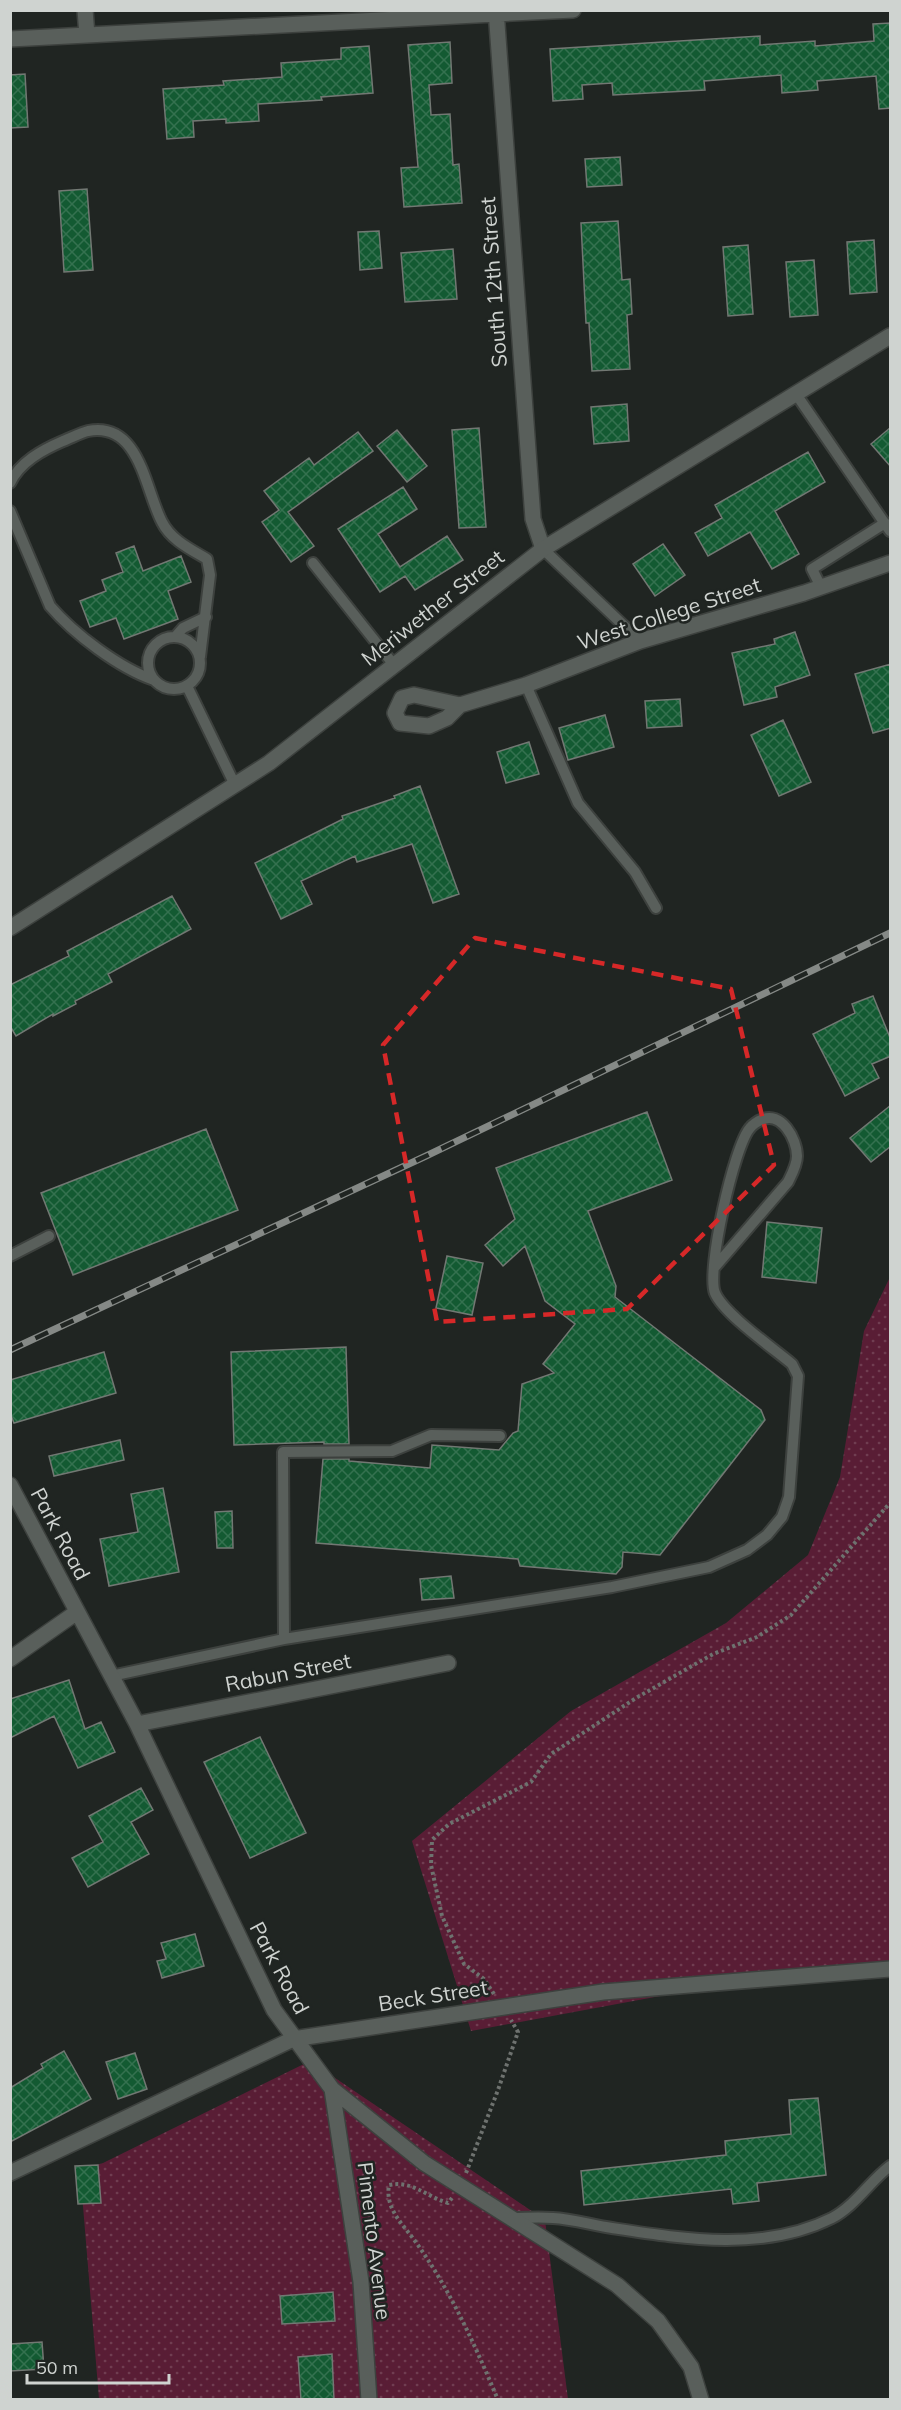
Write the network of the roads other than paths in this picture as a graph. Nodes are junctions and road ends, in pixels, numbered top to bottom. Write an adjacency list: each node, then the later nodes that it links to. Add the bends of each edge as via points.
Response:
1 (85, 10): 5 (street)
2 (573, 10): 3 (street)
3 (496, 12): 4 (street); 12 (street, South 12th Street, via 533,519)
4 (339, 16): 5 (street)
5 (87, 35): 6 (street)
6 (10, 39)
7 (891, 336): 8 (street, Meriwether Street)
8 (796, 394): 11 (lane); 12 (street, Meriwether Street)
9 (10, 483): 16 (lane, via 24,464 49,447 89,431 103,432 126,442 136,453 162,523 177,540 207,559 210,575)
10 (10, 511): 21 (lane, via 50,606 118,664)
11 (888, 527): 15 (lane, via 812,569)
12 (543, 549): 18 (lane); 20 (street, Meriwether Street)
13 (313, 563): 20 (lane)
14 (891, 563): 15 (street, West College Street)
15 (821, 587): 18 (street, West College Street)
16 (206, 617): 17 (lane, via 183,628); 19 (lane)
17 (176, 636): 19 (lane, via 191,643); 21 (lane, via 159,641 148,655 149,673)
18 (640, 641): 22 (street, West College Street)
19 (200, 657): 23 (lane, via 198,673)
20 (394, 665): 25 (street, Meriwether Street)
21 (154, 680): 23 (lane, via 170,689)
22 (526, 685): 24 (street, West College Street); 26 (lane, via 578,802 635,872)
23 (186, 686): 25 (lane)
24 (460, 705)
25 (235, 785): 27 (street, Meriwether Street)
26 (656, 908)
27 (10, 928)
28 (49, 1236): 29 (lane)
29 (10, 1256)
30 (714, 1268): 30 (lane, via 737,1156 750,1128 763,1119 777,1119 786,1125 793,1140 797,1155 793,1171 788,1182); 34 (lane, via 715,1293 726,1308 792,1364 798,1376 789,1497 782,1517 767,1534 747,1550 709,1567 612,1587)
31 (501, 1436): 34 (lane, via 431,1435 392,1451 284,1452)
32 (10, 1485): 33 (street, Park Road)
33 (77, 1612): 35 (street); 37 (street, Park Road)
34 (284, 1640): 37 (lane)
35 (10, 1659)
36 (448, 1663): 38 (street, Rabun Street)
37 (111, 1676): 38 (street, Park Road)
38 (137, 1725): 40 (street, Park Road, via 273,2010)
39 (891, 1969): 40 (street, Beck Street, via 603,1992)
40 (293, 2039): 41 (street, Park Road); 43 (street, Beck Street)
41 (332, 2089): 44 (street, Park Road, via 424,2163); 45 (street, Pimento Avenue, via 361,2282)
42 (891, 2166): 44 (lane, via 834,2217 764,2237 729,2241 553,2218)
43 (10, 2173)
44 (512, 2218): 46 (street, Park Road, via 617,2285 658,2321 691,2367)
45 (369, 2400)
46 (701, 2400)

